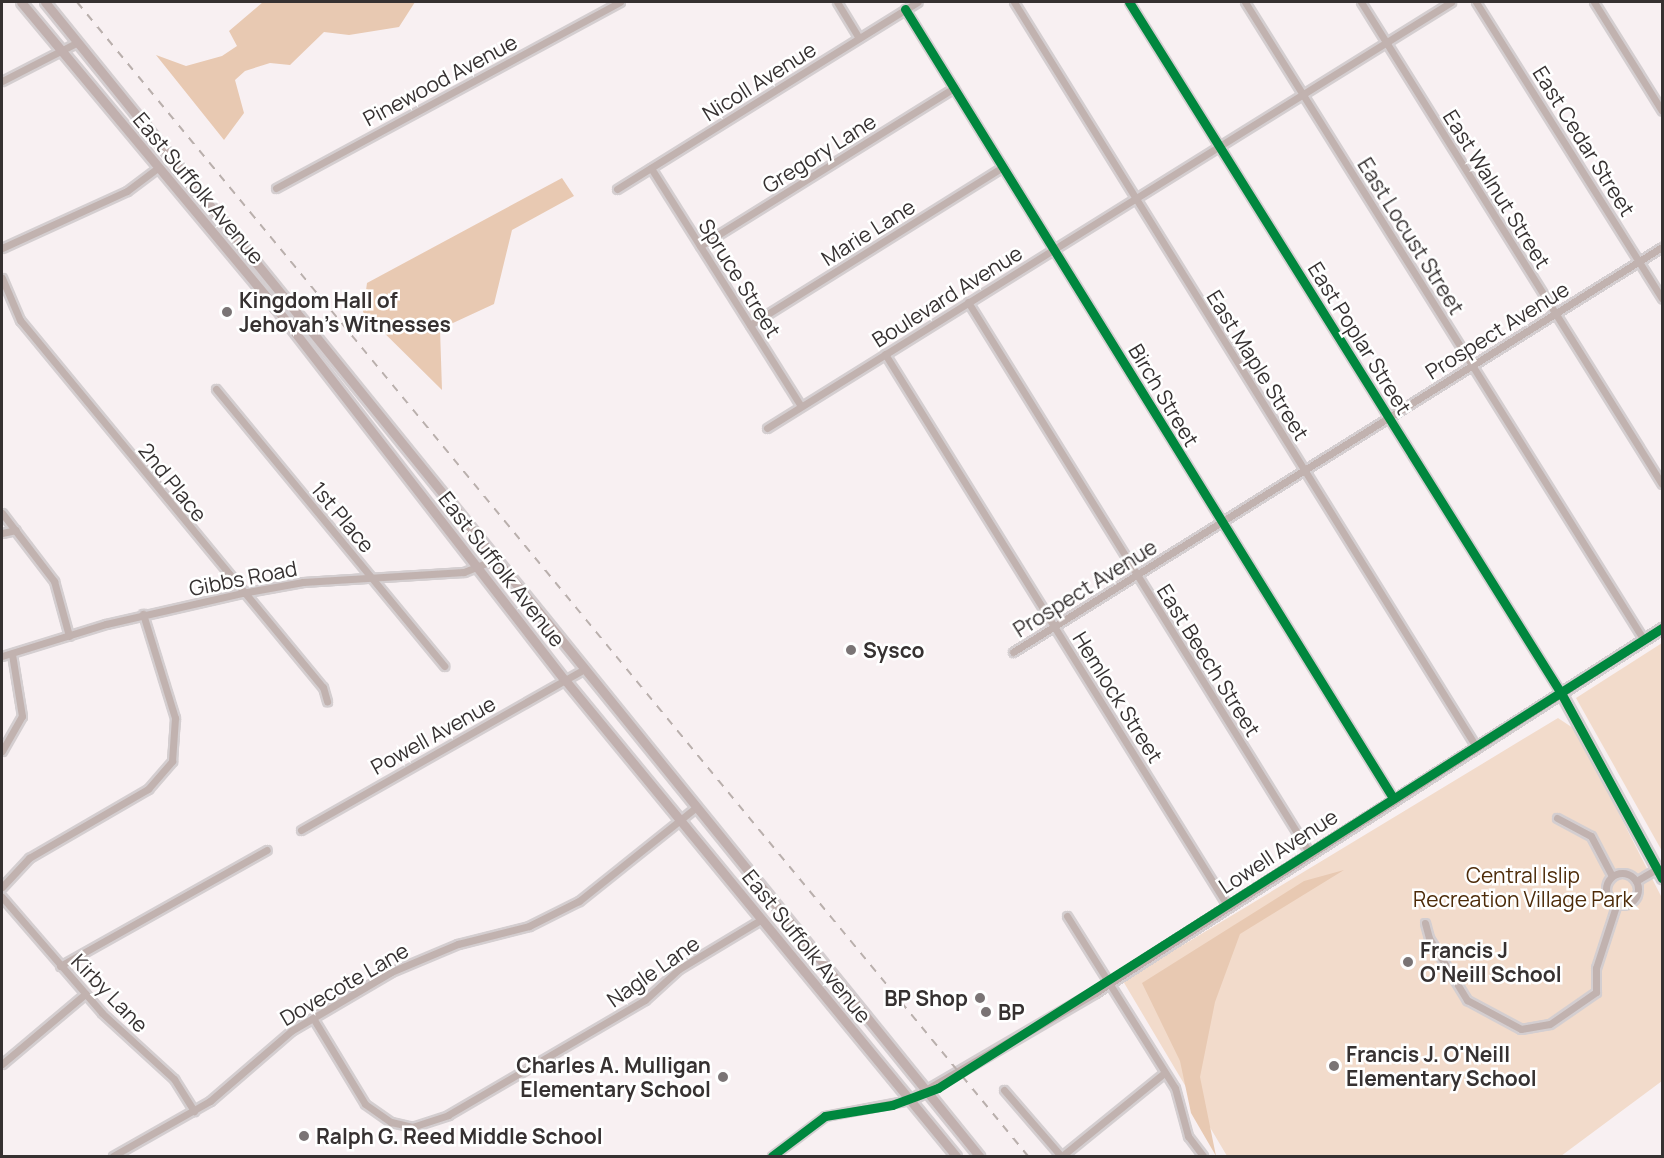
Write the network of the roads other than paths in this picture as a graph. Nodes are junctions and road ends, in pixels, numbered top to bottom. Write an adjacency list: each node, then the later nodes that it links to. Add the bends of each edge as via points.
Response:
1 (21, 2): 17 (main road, East Suffolk Avenue)
2 (45, 2): 16 (main road, East Suffolk Avenue)
3 (620, 2): 26 (street, Pinewood Avenue)
4 (837, 2): 14 (street)
5 (918, 2): 13 (street, Nicoll Avenue)
6 (1014, 2): 28 (street, East Maple Street)
7 (1129, 2): 22 (street, East Poplar Street)
8 (1245, 2): 20 (street, East Locust Street)
9 (1361, 2): 15 (street, East Walnut Street)
10 (1450, 2): 15 (street, Boulevard Avenue)
11 (1476, 2): 33 (street, East Cedar Street)
12 (1594, 2): 21 (street)
13 (905, 9): 14 (street, Nicoll Avenue); 19 (street, Birch Street)
14 (859, 38): 25 (street, Nicoll Avenue)
15 (1385, 41): 20 (street, Boulevard Avenue); 37 (street, East Walnut Street)
16 (78, 42): 17 (street); 51 (main road, East Suffolk Avenue)
17 (63, 52): 18 (street); 23 (main road, East Suffolk Avenue)
18 (2, 81)
19 (954, 88): 24 (street, Birch Street); 29 (street, Gregory Lane)
20 (1302, 93): 22 (street, Boulevard Avenue); 40 (street, East Locust Street)
21 (1662, 111)
22 (1218, 145): 28 (street, Boulevard Avenue); 43 (street, East Poplar Street)
23 (159, 167): 31 (street, via 127,191); 52 (main road, East Suffolk Avenue)
24 (1003, 167): 32 (street, Birch Street); 38 (street, Marie Lane)
25 (651, 168): 27 (street, Nicoll Avenue); 29 (street, Spruce Street)
26 (276, 188)
27 (617, 189)
28 (1134, 198): 32 (street, Boulevard Avenue); 45 (street, East Maple Street)
29 (700, 246): 38 (street, Spruce Street)
30 (1662, 247): 33 (street, Prospect Avenue)
31 (2, 248)
32 (1053, 249): 36 (street, Boulevard Avenue); 48 (street, Birch Street)
33 (1640, 261): 35 (street, East Cedar Street); 37 (street, Prospect Avenue)
34 (2, 279): 55 (street, 2nd Place, via 20,320)
35 (1662, 298)
36 (968, 302): 39 (street, Boulevard Avenue); 53 (street, East Beech Street)
37 (1555, 314): 40 (street, Prospect Avenue); 46 (street, East Walnut Street)
38 (750, 325): 42 (street, Spruce Street)
39 (885, 354): 42 (street, Boulevard Avenue); 57 (street, Hemlock Street)
40 (1472, 365): 43 (street, Prospect Avenue); 60 (street, East Locust Street)
41 (216, 389): 54 (street, 1st Place)
42 (801, 406): 44 (street, Boulevard Avenue)
43 (1388, 417): 45 (street, Prospect Avenue); 67 (street, East Poplar Street)
44 (767, 428)
45 (1306, 472): 48 (street, Prospect Avenue); 69 (street, East Maple Street)
46 (1662, 484)
47 (2, 513): 49 (street)
48 (1222, 524): 53 (street, Prospect Avenue); 71 (street, Birch Street)
49 (16, 530): 50 (street); 59 (street, via 54,581)
50 (2, 533)
51 (494, 560): 52 (street, Gibbs Road); 65 (main road, East Suffolk Avenue)
52 (478, 568): 54 (street, Gibbs Road); 66 (main road, East Suffolk Avenue)
53 (1136, 575): 57 (street, Prospect Avenue); 77 (street, East Beech Street)
54 (374, 580): 55 (street, Gibbs Road, via 303,582); 64 (street, 1st Place)
55 (242, 593): 56 (street, Gibbs Road); 68 (street, 2nd Place, via 323,687)
56 (144, 614): 59 (street, Gibbs Road); 82 (street, via 175,718 172,760 148,789 29,858)
57 (1054, 626): 61 (street, Prospect Avenue); 85 (street, Hemlock Street)
58 (1662, 628): 60 (main road, Lowell Avenue)
59 (69, 636): 62 (street, Gibbs Road)
60 (1644, 640): 67 (main road, Lowell Avenue)
61 (1013, 651)
62 (12, 654): 63 (street, Gibbs Road); 70 (street, via 22,716)
63 (2, 656)
64 (444, 666)
65 (582, 671): 66 (street, Powell Avenue); 72 (main road, East Suffolk Avenue)
66 (565, 680): 74 (main road, East Suffolk Avenue); 75 (street, Powell Avenue)
67 (1561, 693): 69 (main road, Lowell Avenue); 78 (main road)
68 (327, 701)
69 (1475, 745): 71 (main road, Lowell Avenue)
70 (2, 751)
71 (1393, 798): 77 (main road, Lowell Avenue)
72 (694, 809): 74 (street, Dovecote Lane); 96 (main road, East Suffolk Avenue)
73 (1557, 818): 79 (street, via 1591,836)
74 (680, 820): 87 (main road, East Suffolk Avenue); 92 (street, Dovecote Lane, via 608,881 561,911 410,963)
75 (301, 830)
76 (267, 850): 89 (street)
77 (1309, 852): 85 (main road, Lowell Avenue)
78 (1657, 869): 80 (main road); 81 (street)
79 (1612, 876): 81 (street, via 1625,873); 84 (street, via 1607,894)
80 (1662, 878)
81 (1636, 881): 84 (street, via 1634,899)
82 (2, 888)
83 (2, 897): 89 (street, Kirby Lane)
84 (1617, 903): 88 (street, via 1596,968 1596,992 1550,1024 1521,1029 1467,1000 1429,938)
85 (1227, 905): 90 (main road, Lowell Avenue)
86 (1067, 916): 90 (street)
87 (762, 920): 92 (street, Nagle Lane, via 679,969 645,1000 448,1115 412,1126 391,1122 365,1104); 97 (main road, East Suffolk Avenue)
88 (1425, 923)
89 (60, 966): 91 (street, Kirby Lane)
90 (1106, 985): 94 (street); 96 (main road, Lowell Avenue)
91 (85, 994): 93 (street); 98 (street, Kirby Lane, via 174,1079)
92 (313, 1018): 98 (street, Dovecote Lane)
93 (2, 1064)
94 (1164, 1073): 103 (street); 104 (street, via 1175,1088 1188,1136)
95 (1004, 1090): 103 (street)
96 (927, 1094): 97 (main road, Lowell Avenue); 102 (main road, East Suffolk Avenue)
97 (910, 1100): 100 (street, via 825,1116); 101 (main road, East Suffolk Avenue)
98 (194, 1111): 99 (street, Dovecote Lane)
99 (113, 1156)
100 (772, 1156)
101 (956, 1156)
102 (979, 1156)
103 (1061, 1156)
104 (1203, 1156)

